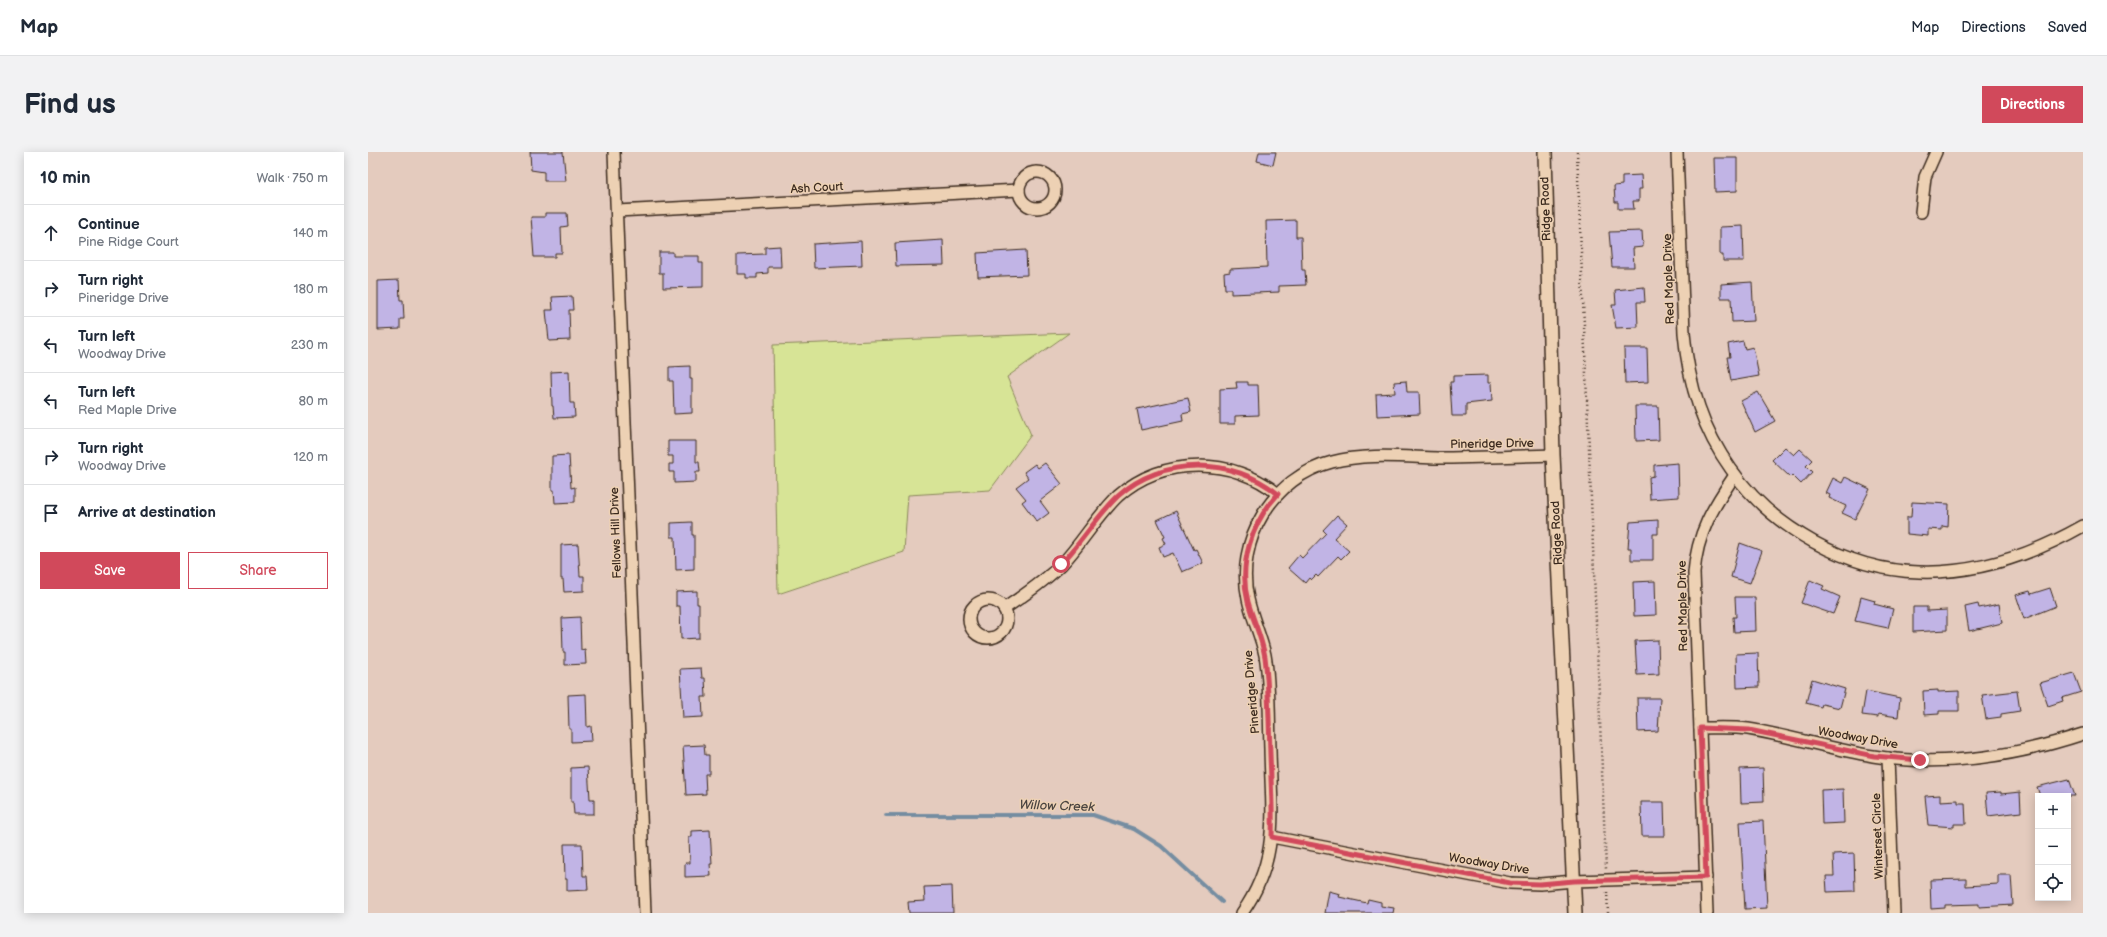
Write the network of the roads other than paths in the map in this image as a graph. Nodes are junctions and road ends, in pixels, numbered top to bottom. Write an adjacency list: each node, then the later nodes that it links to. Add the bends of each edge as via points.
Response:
1 (614, 152): 6 (street, Fellows Hill Drive)
2 (1545, 152): 8 (street, Ridge Road)
3 (1677, 152): 9 (street, Red Maple Drive, via 1686,358 1703,418)
4 (1936, 152): 7 (street, via 1926,177)
5 (1019, 190): 6 (street, Ash Court)
6 (617, 211): 19 (street, Fellows Hill Drive)
7 (1921, 212)
8 (1553, 455): 10 (street, Pineridge Drive, via 1372,457 1333,461 1304,473); 18 (street, Ridge Road)
9 (1735, 475): 11 (street, via 1771,512 1802,534 1842,555 1893,569 1944,572 1996,564 2040,549); 13 (street, Red Maple Drive, via 1705,523 1695,556)
10 (1278, 494): 12 (street, via 1265,484 1227,468 1184,467 1151,475 1118,496 1061,564 1036,587); 16 (street, Pineridge Drive, via 1263,512 1254,531 1246,567 1248,600 1265,656)
11 (2083, 526)
12 (1004, 609)
13 (1700, 728): 15 (street, Woodway Drive, via 1749,730); 17 (street, Red Maple Drive)
14 (2083, 734): 15 (street, Woodway Drive, via 2030,750 1991,757 1959,760)
15 (1888, 758): 23 (street, Winterset Circle)
16 (1272, 837): 18 (street, Woodway Drive, via 1510,883); 20 (street, Pineridge Drive, via 1261,880)
17 (1706, 877): 18 (street, Woodway Drive); 22 (street, Red Maple Drive)
18 (1574, 881): 21 (street, Ridge Road)
19 (645, 913)
20 (1242, 913)
21 (1575, 913)
22 (1707, 913)
23 (1894, 913)

